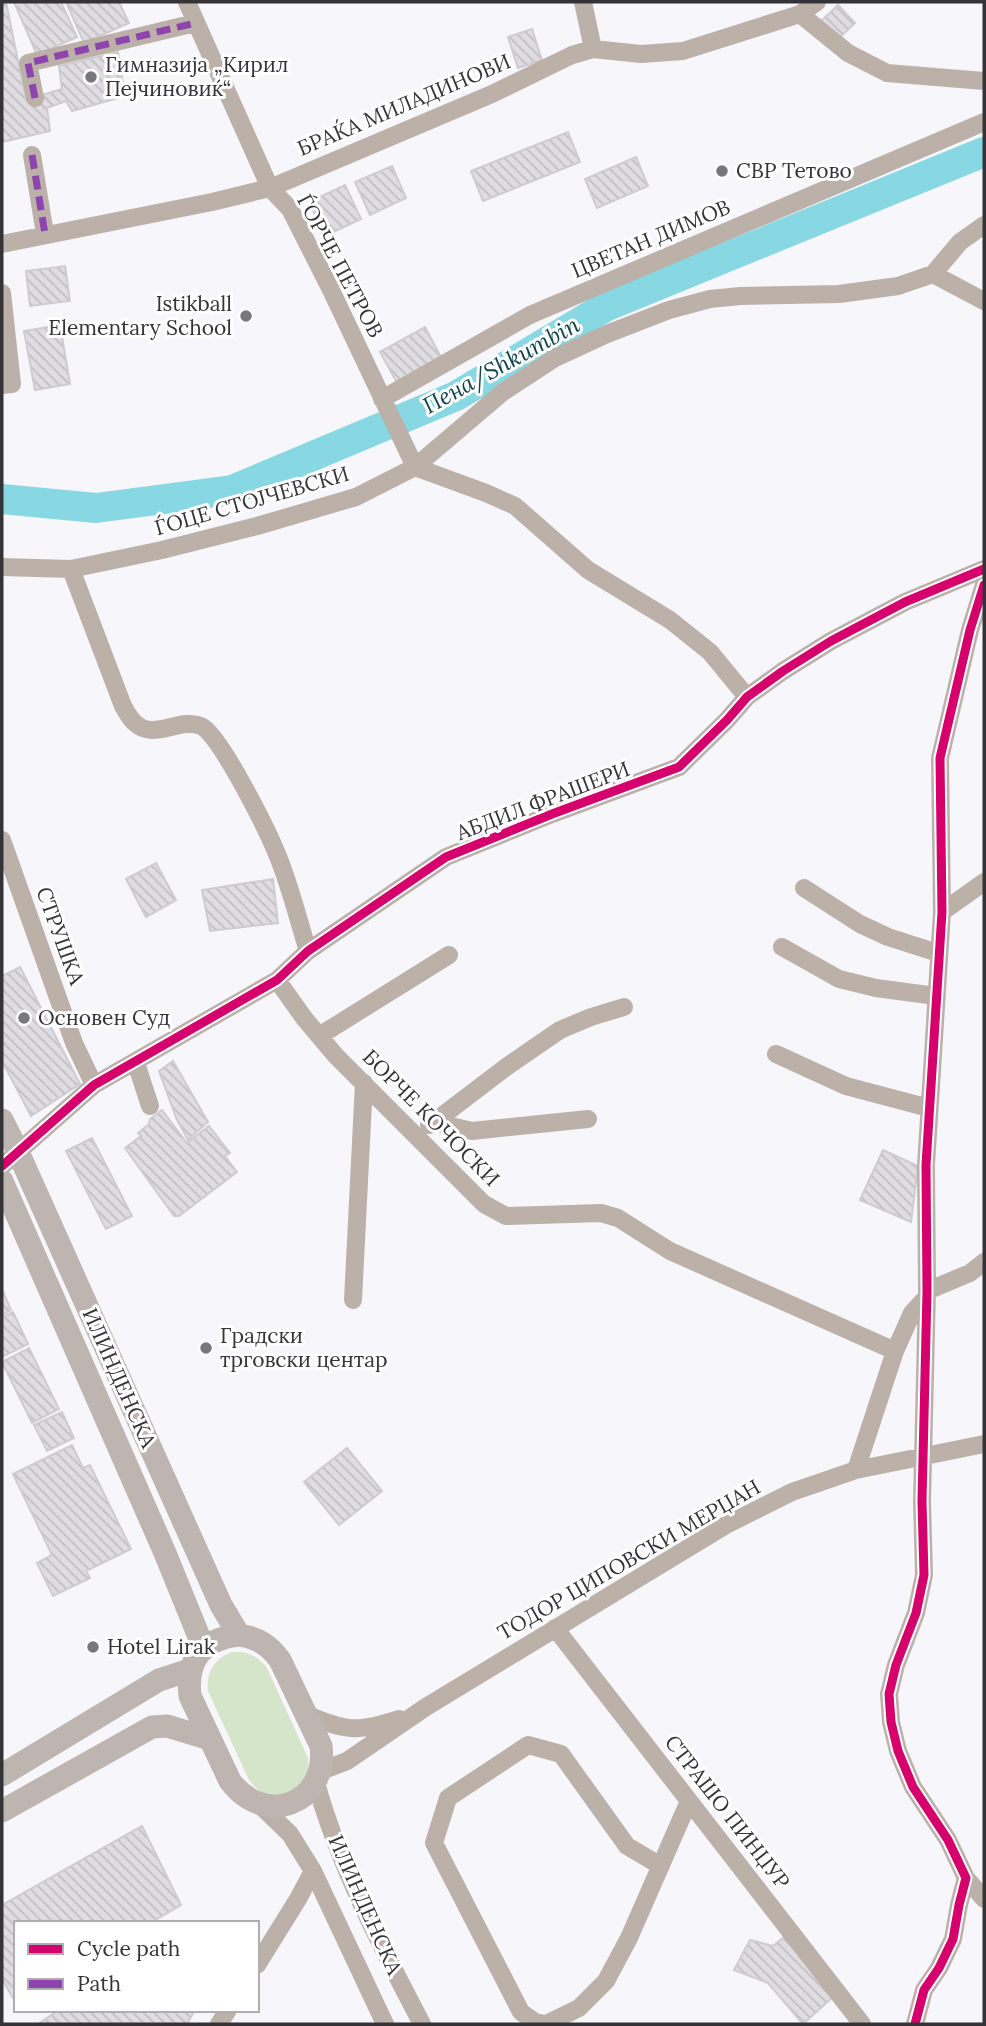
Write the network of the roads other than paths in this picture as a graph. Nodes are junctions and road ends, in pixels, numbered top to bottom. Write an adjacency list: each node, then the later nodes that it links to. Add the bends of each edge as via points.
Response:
1 (187, 2): 5 (street, ЃОРЧЕ ПЕТРОВ)
2 (583, 2): 6 (street)
3 (817, 2): 4 (street, БРАЌА МИЛАДИНОВИ)
4 (800, 14): 6 (street, БРАЌА МИЛАДИНОВИ, via 683,51 641,54); 7 (street, via 848,53 887,73)
5 (195, 23): 8 (street, via 28,63); 11 (street, ЃОРЧЕ ПЕТРОВ)
6 (593, 49): 11 (street, БРАЌА МИЛАДИНОВИ, via 572,54 492,94)
7 (984, 81)
8 (34, 98)
9 (984, 122): 19 (street, ЦВЕТАН ДИМОВ, via 530,315)
10 (32, 155): 13 (street)
11 (270, 188): 13 (street, БРАЌА МИЛАДИНОВИ); 19 (street, ЃОРЧЕ ПЕТРОВ, via 290,209)
12 (984, 225): 15 (street, via 960,242)
13 (45, 234): 14 (street, БРАЌА МИЛАДИНОВИ)
14 (2, 244)
15 (933, 274): 17 (street); 20 (street, ЃОЦЕ СТОЈЧЕВСКИ, via 898,286 839,295 740,296 669,310 555,358)
16 (2, 293): 18 (street, via 12,384)
17 (984, 300)
18 (2, 385)
19 (385, 406): 20 (street, ЃОРЧЕ ПЕТРОВ)
20 (411, 459): 22 (street, ЃОЦЕ СТОЈЧЕВСКИ, via 356,497 162,550); 25 (street, via 514,506 587,570 670,620 710,652)
21 (2, 567): 22 (street, ЃОЦЕ СТОЈЧЕВСКИ)
22 (71, 569): 31 (street, via 122,706 135,725 155,731 184,723 203,726 233,766 277,854)
23 (984, 569): 25 (street, АБДИЛ ФРАШЕРИ, via 905,602 831,641)
24 (984, 585): 29 (street, via 940,758)
25 (747, 697): 31 (street, АБДИЛ ФРАШЕРИ, via 679,767 446,857)
26 (2, 840): 41 (street, СТРУШКА, via 74,1043)
27 (984, 882): 29 (street)
28 (804, 888): 32 (street, via 860,924)
29 (942, 912): 32 (street)
30 (782, 947): 35 (street, via 839,979)
31 (308, 951): 34 (street, АБДИЛ ФРАШЕРИ)
32 (938, 953): 35 (street)
33 (449, 955): 37 (street)
34 (277, 980): 37 (street, БОРЧЕ КОЧОСКИ); 39 (street, АБДИЛ ФРАШЕРИ)
35 (936, 996): 43 (street)
36 (624, 1007): 46 (street, via 560,1030)
37 (319, 1036): 40 (street, БОРЧЕ КОЧОСКИ)
38 (776, 1054): 43 (street, via 845,1086)
39 (136, 1063): 41 (street, АБДИЛ ФРАШЕРИ); 42 (street)
40 (364, 1083): 47 (street, БОРЧЕ КОЧОСКИ); 52 (street)
41 (94, 1085): 48 (street, АБДИЛ ФРАШЕРИ)
42 (150, 1106)
43 (929, 1108): 51 (street)
44 (589, 1119): 46 (street, via 472,1131)
45 (2, 1120): 48 (main road, ИЛИНДЕНСКА)
46 (434, 1122): 47 (street)
47 (414, 1133): 53 (street, БОРЧЕ КОЧОСКИ, via 484,1204 506,1216 601,1213 618,1218 670,1251)
48 (10, 1159): 58 (main road, ИЛИНДЕНСКА)
49 (2, 1181): 59 (main road, ИЛИНДЕНСКА)
50 (984, 1262): 51 (street)
51 (926, 1294): 53 (street); 55 (street)
52 (353, 1300)
53 (895, 1351): 56 (street)
54 (984, 1444): 55 (street, ТОДОР ЦИПОВСКИ МЕРЏАН)
55 (925, 1455): 56 (street, ТОДОР ЦИПОВСКИ МЕРЏАН); 71 (street, via 924,1575 889,1694 891,1722 913,1787 948,1840)
56 (856, 1469): 57 (street, ТОДОР ЦИПОВСКИ МЕРЏАН, via 792,1492 726,1525)
57 (555, 1628): 61 (street, ТОДОР ЦИПОВСКИ МЕРЏАН); 66 (street, СТРАШО ПИНЏУР)
58 (239, 1635): 59 (main road, via 226,1636); 62 (main road, ИЛИНДЕНСКА, via 273,1650)
59 (204, 1649): 60 (main road)
60 (190, 1670): 63 (main road, ИЛИНДЕНСКА, via 190,1696); 64 (main road, via 159,1680)
61 (416, 1714): 62 (street, via 355,1730); 65 (street, ТОДОР ЦИПОВСКИ МЕРЏАН)
62 (308, 1715): 65 (main road, ИЛИНДЕНСКА, via 321,1746)
63 (209, 1739): 67 (main road, ИЛИНДЕНСКА, via 238,1792); 68 (main road, via 167,1726 152,1727)
64 (2, 1774)
65 (318, 1777): 67 (main road, via 297,1801); 74 (street, ИЛИНДЕНСКА, via 326,1820)
66 (689, 1801): 69 (street); 79 (street, СТРАШО ПИНЏУР)
67 (260, 1805): 70 (street, ИЛИНДЕНСКА, via 290,1834)
68 (2, 1811)
69 (661, 1866): 78 (street, via 606,1981 579,2008); 78 (street, via 627,1846 561,1754 528,1745 449,1798 435,1843 521,2011)
70 (313, 1871): 73 (street); 75 (street, ИЛИНДЕНСКА)
71 (966, 1878): 72 (street); 80 (street, via 953,1939 924,1990)
72 (984, 1899)
73 (259, 1962)
74 (403, 1988): 75 (street); 77 (street, ИЛИНДЕНСКА)
75 (373, 2001): 76 (street, ИЛИНДЕНСКА)
76 (385, 2024)
77 (422, 2024)
78 (545, 2024)
79 (862, 2024)
80 (915, 2024)

